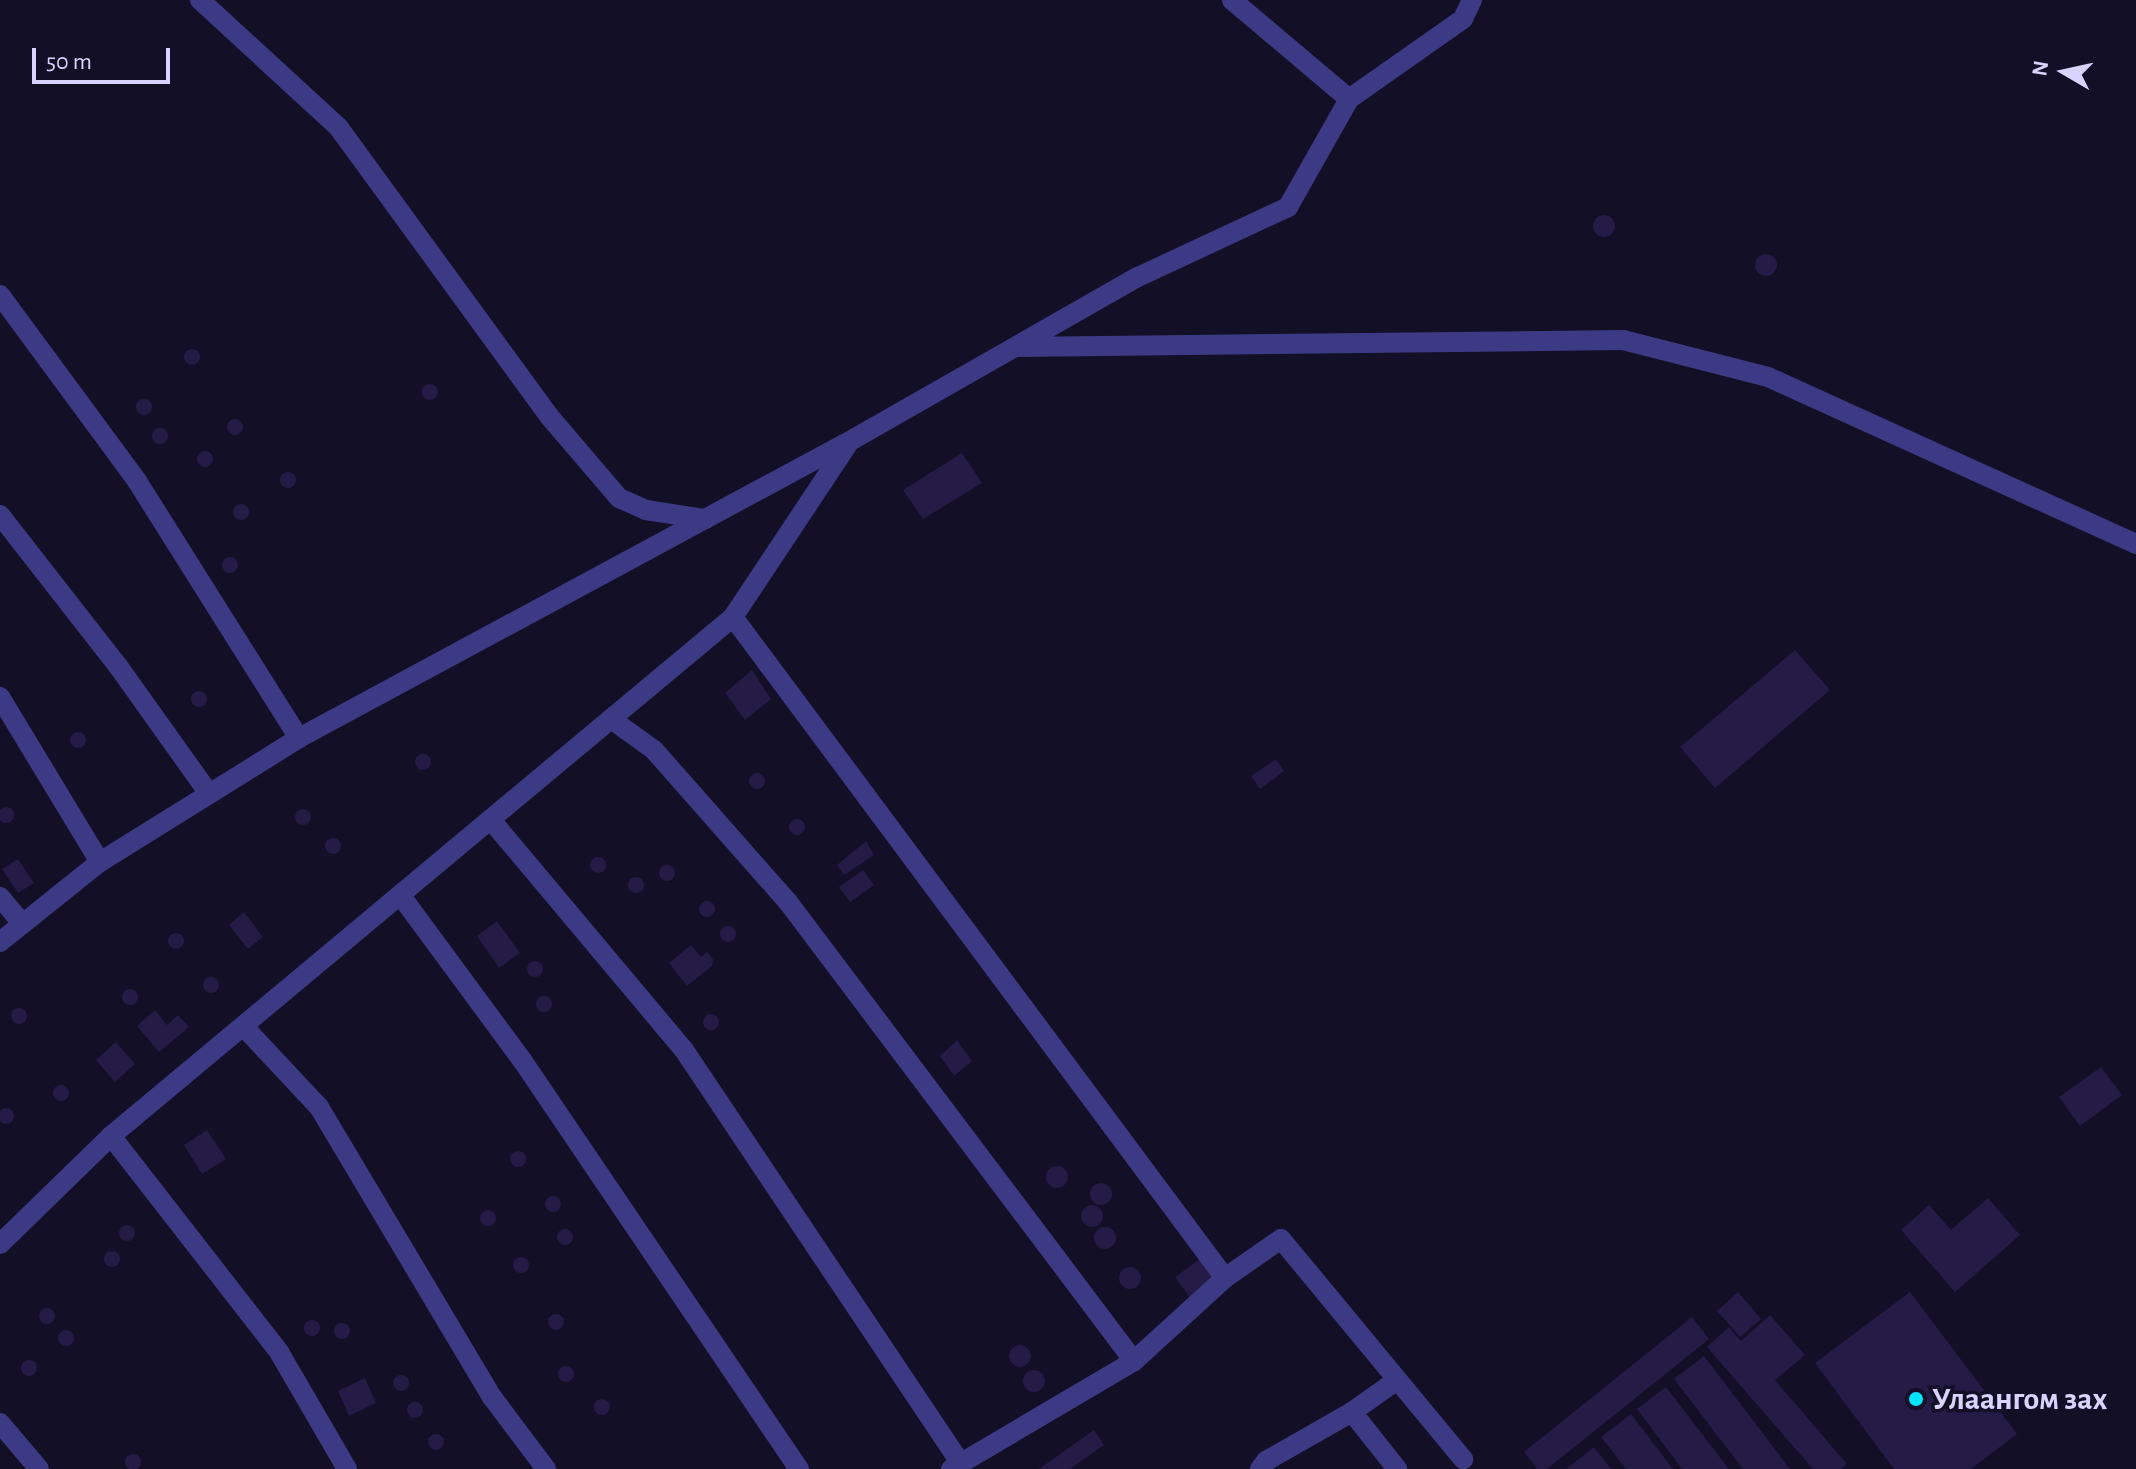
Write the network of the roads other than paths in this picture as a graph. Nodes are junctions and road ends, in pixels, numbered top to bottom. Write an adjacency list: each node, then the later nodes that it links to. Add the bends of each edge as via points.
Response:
1 (200, 0): 9 (street, via 339,128 549,416 619,498 646,510)
2 (1232, 0): 4 (street)
3 (1472, 0): 4 (street, via 1463,19)
4 (1349, 99): 6 (street, via 1288,207 1138,277)
5 (0, 295): 14 (street, via 137,481)
6 (1014, 347): 7 (street); 10 (street, via 1623,340 1768,377)
7 (850, 441): 9 (street); 11 (street)
8 (0, 515): 15 (street)
9 (705, 519): 14 (street)
10 (2136, 544)
11 (733, 617): 13 (street); 25 (street)
12 (0, 697): 17 (street)
13 (611, 719): 16 (street); 26 (street, via 654,750 788,902)
14 (299, 738): 15 (street)
15 (208, 792): 17 (street)
16 (491, 820): 18 (street); 31 (street, via 684,1050)
17 (100, 862): 20 (street)
18 (401, 896): 22 (street); 35 (street, via 522,1060)
19 (0, 897): 20 (street)
20 (22, 923): 21 (street)
21 (0, 942)
22 (245, 1028): 23 (street); 34 (street, via 319,1107 492,1397)
23 (111, 1136): 24 (street); 33 (street, via 279,1352)
24 (0, 1244)
25 (1225, 1278): 26 (street); 27 (street, via 1281,1239)
26 (1134, 1361): 31 (street)
27 (1397, 1380): 28 (street); 30 (street)
28 (1352, 1412): 36 (street); 37 (street)
29 (0, 1423): 32 (street)
30 (1463, 1459)
31 (956, 1466)
32 (39, 1469)
33 (347, 1469)
34 (546, 1469)
35 (799, 1469)
36 (1260, 1469)
37 (1397, 1469)

